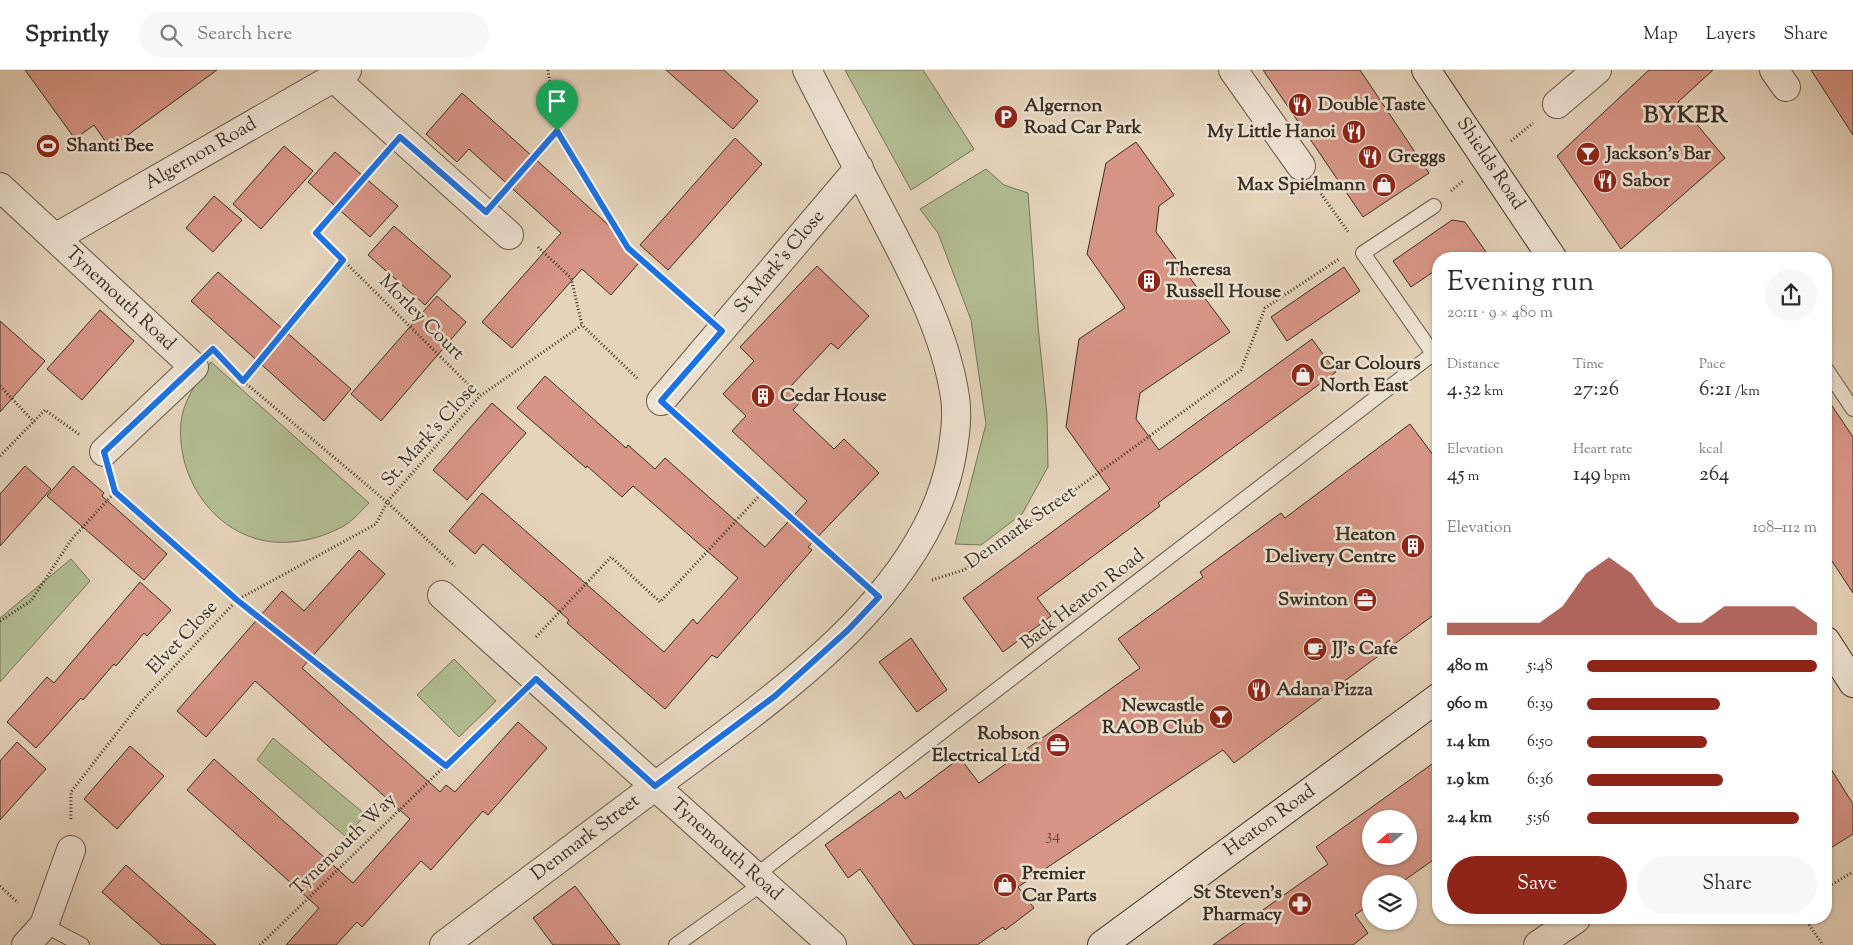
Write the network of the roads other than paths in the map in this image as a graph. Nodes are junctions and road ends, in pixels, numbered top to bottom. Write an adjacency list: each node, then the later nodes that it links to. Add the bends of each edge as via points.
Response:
1 (807, 70): 8 (street, Denmark Street)
2 (1234, 70): 7 (street)
3 (1426, 70): 13 (street, Shields Road)
4 (1597, 70): 6 (street)
5 (336, 73): 11 (street, via 400,137); 12 (street, Algernon Road)
6 (1557, 104)
7 (1301, 166)
8 (859, 168): 17 (street, St Mark's Close); 24 (street, Denmark Street, via 909,265 949,365 956,401 955,434 938,506 920,542 879,597 848,630 775,696)
9 (0, 187): 12 (street, Tynemouth Road)
10 (1434, 206): 14 (lane, via 1364,253)
11 (510, 235)
12 (56, 238): 19 (street, Tynemouth Road, via 194,367)
13 (1548, 252)
14 (1432, 352)
15 (1432, 361): 26 (lane, Back Heaton Road)
16 (1832, 377): 18 (lane)
17 (661, 401)
18 (1853, 409)
19 (104, 452)
20 (442, 595): 24 (street, Tynemouth Road)
21 (1832, 650): 22 (street)
22 (1853, 683)
23 (1432, 702): 33 (street, Heaton Road)
24 (655, 786): 26 (street, Tynemouth Road); 30 (street, Denmark Street)
25 (72, 850): 28 (street)
26 (759, 880): 31 (lane, Back Heaton Road); 32 (street, Tynemouth Road)
27 (1569, 924): 34 (street)
28 (35, 935): 29 (lane)
29 (82, 945)
30 (444, 945)
31 (676, 945)
32 (832, 945)
33 (1102, 945)
34 (1538, 945)

